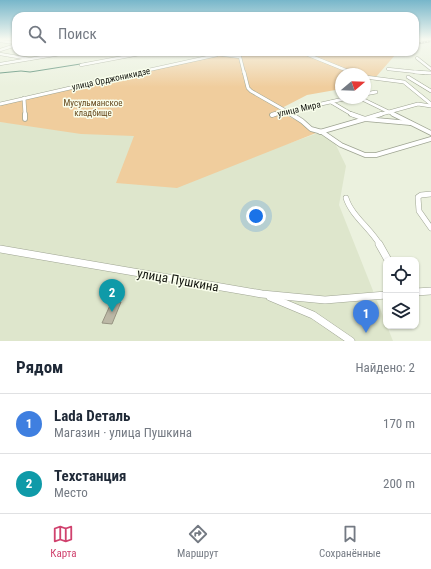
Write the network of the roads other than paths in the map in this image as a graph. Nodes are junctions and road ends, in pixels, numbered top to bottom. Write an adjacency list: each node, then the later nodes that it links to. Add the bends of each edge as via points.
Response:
1 (12, 56): 8 (street)
2 (55, 56): 8 (street)
3 (129, 56): 10 (street, улица Орджоникидзе)
4 (213, 56): 20 (street, улица Орджоникидзе)
5 (234, 56): 26 (street, via 240,57 250,90)
6 (311, 56): 11 (street)
7 (417, 58): 13 (street)
8 (36, 60): 9 (street)
9 (0, 64)
10 (81, 65)
11 (342, 68)
12 (388, 69): 14 (street)
13 (431, 69)
14 (431, 73)
15 (408, 77): 17 (street)
16 (371, 78): 25 (street, via 404,82)
17 (431, 91)
18 (376, 92): 19 (street)
19 (371, 93)
20 (24, 98): 23 (street, улица Орджоникидзе); 30 (street)
21 (335, 101): 22 (street, улица Мира)
22 (331, 102): 26 (street, улица Мира); 29 (street)
23 (0, 104)
24 (371, 104): 27 (street)
25 (431, 105): 27 (street, via 418,104)
26 (287, 112): 28 (street, улица Мира); 34 (street, via 311,129)
27 (387, 113): 31 (street); 33 (street)
28 (272, 115)
29 (354, 116): 31 (street); 32 (street)
30 (25, 119)
31 (365, 119): 32 (street); 33 (street)
32 (355, 121): 34 (street)
33 (410, 123): 35 (street)
34 (320, 132): 36 (street, via 360,153 376,155)
35 (431, 133)
36 (431, 139)
37 (431, 194): 39 (street, via 418,196 419,211)
38 (346, 198): 41 (street, via 348,205 374,235)
39 (431, 228)
40 (0, 249): 44 (street, улица Пушкина)
41 (386, 257)
42 (431, 291): 43 (street)
43 (419, 292)
44 (262, 294): 45 (street, улица Пушкина, via 325,300); 46 (street, улица Пушкина, via 314,315)
45 (383, 295)
46 (351, 341)

